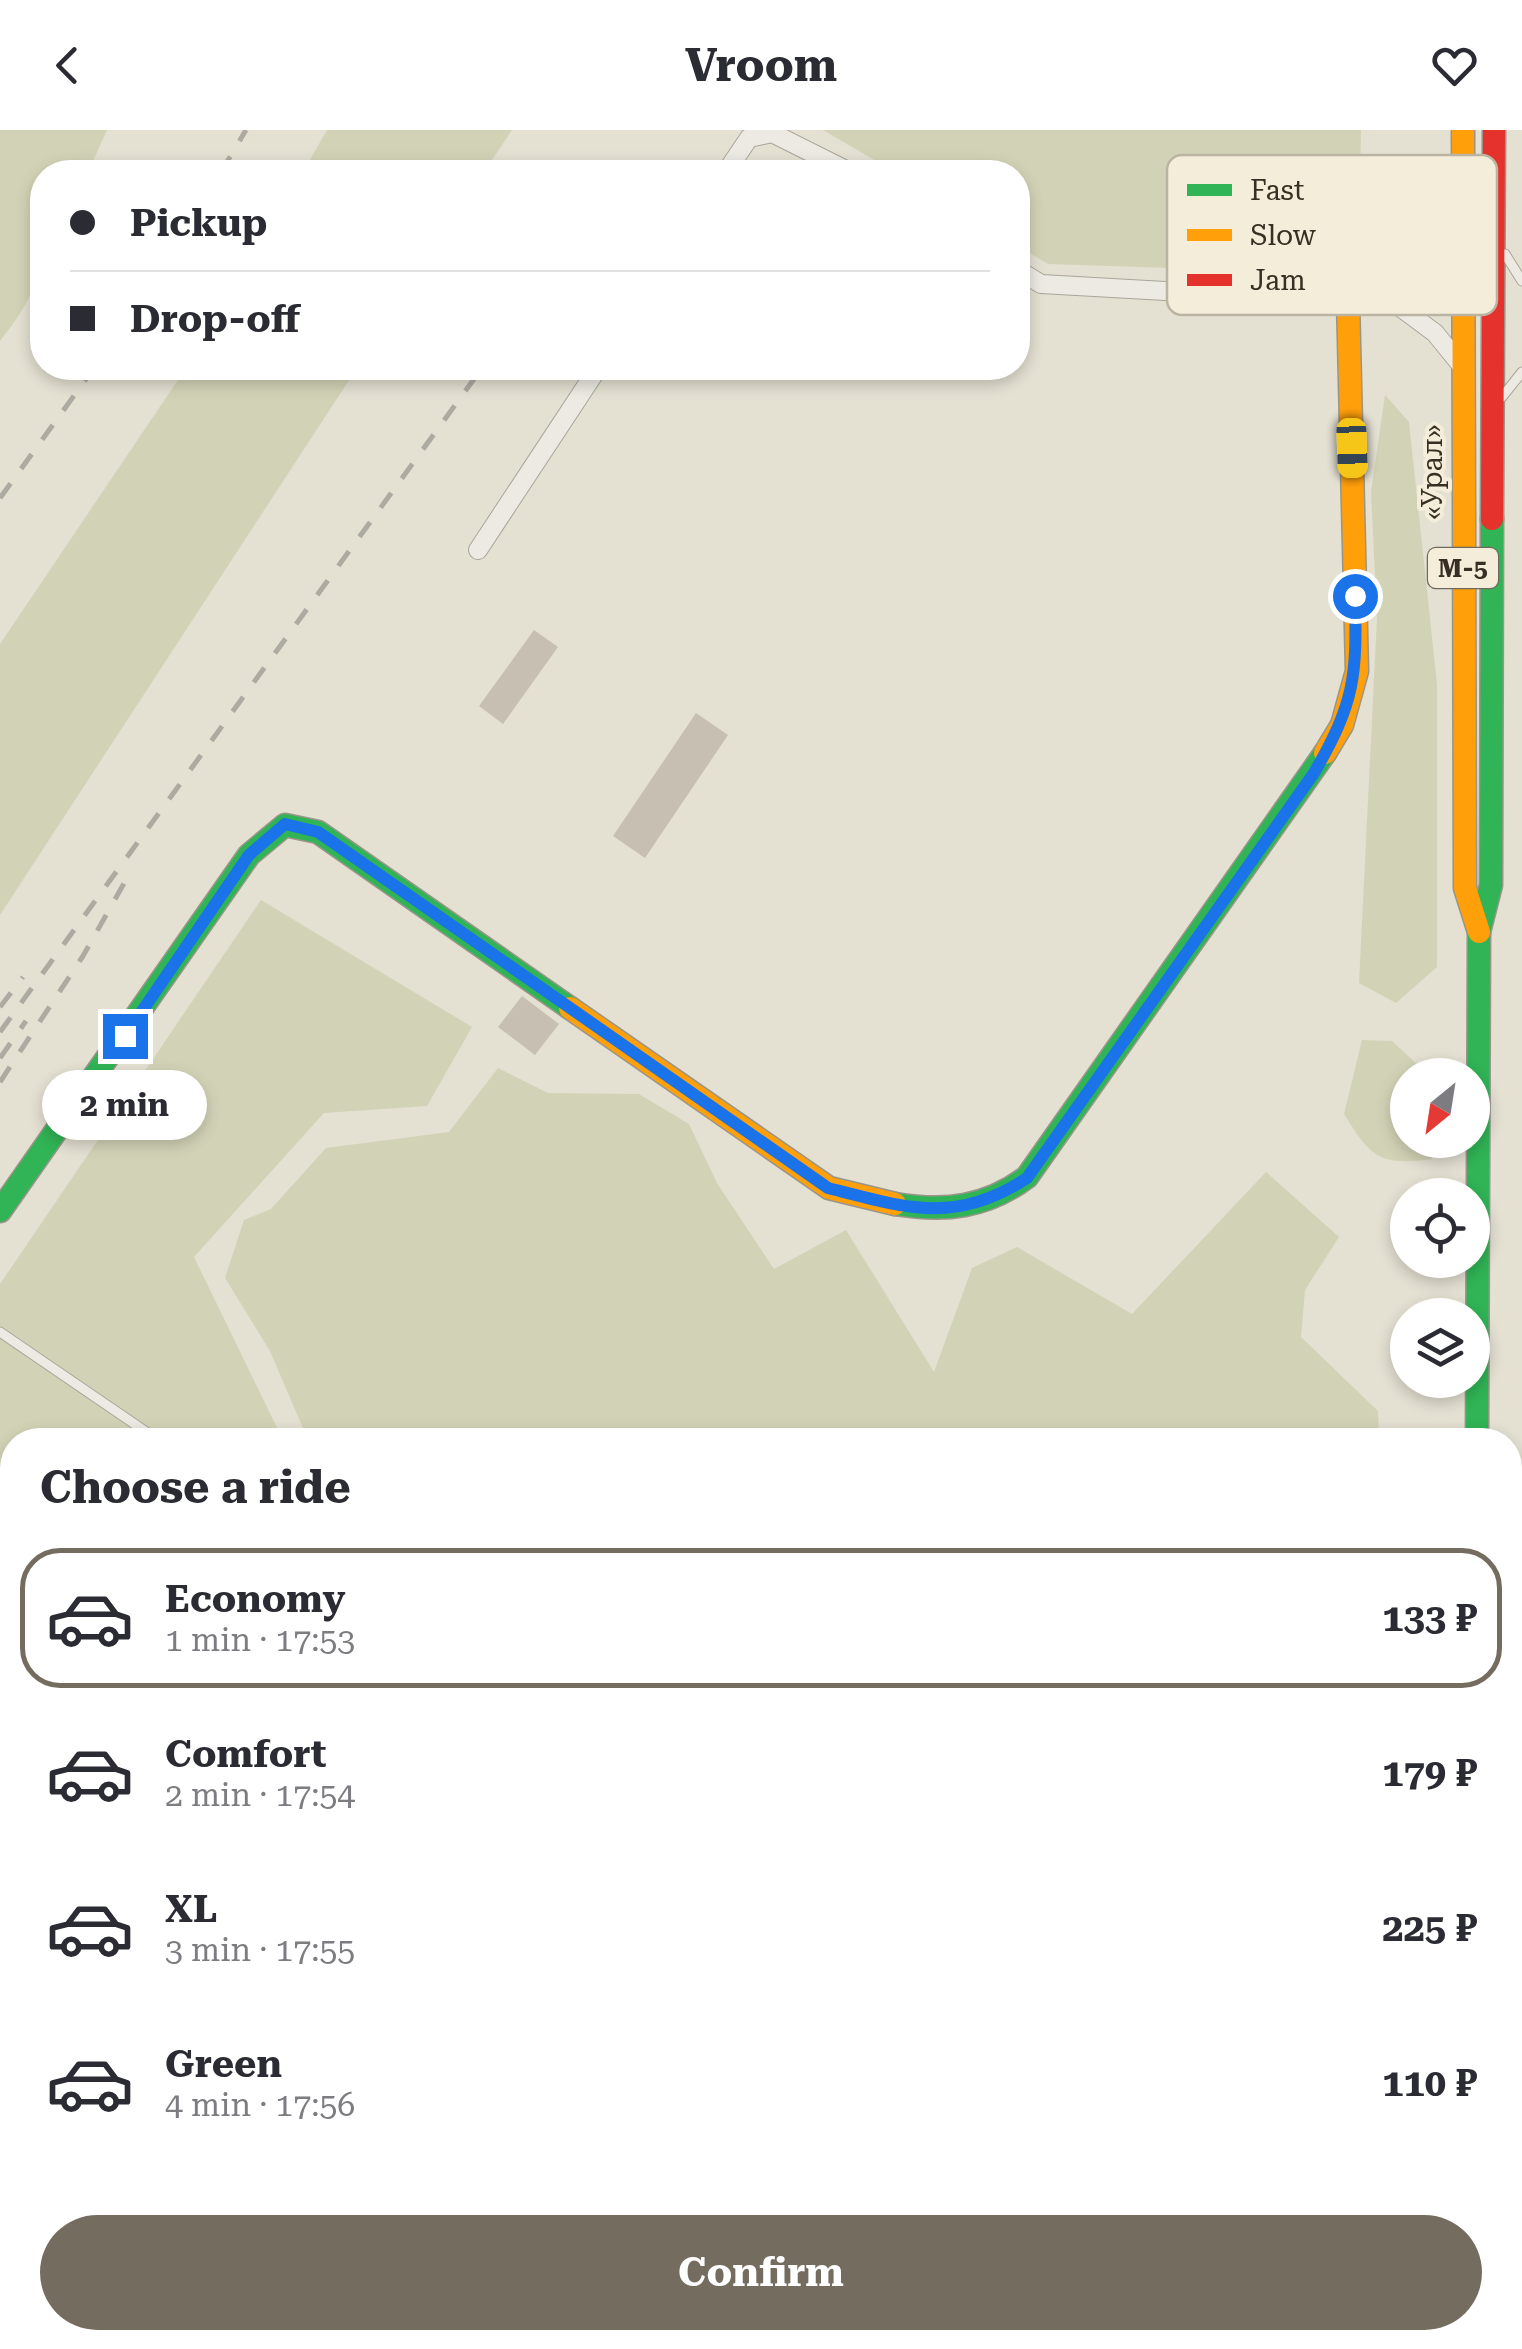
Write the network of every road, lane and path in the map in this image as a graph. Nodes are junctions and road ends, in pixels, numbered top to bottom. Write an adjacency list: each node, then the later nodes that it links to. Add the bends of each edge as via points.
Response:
1 (1463, 130): 2 (main road, «Урал» / М-5)
2 (1463, 155)
3 (734, 160): 4 (street, via 749,138 772,133)
4 (826, 160)
5 (1497, 241): 7 (lane)
6 (1030, 277): 8 (street, via 1041,284)
7 (1522, 281)
8 (1167, 291)
9 (1348, 315): 19 (main road, via 1357,671 1342,725 1027,1178 990,1202 946,1208 828,1188 318,832 285,824 249,855)
10 (1411, 315): 13 (street)
11 (1461, 315): 13 (main road, «Урал» / М-5)
12 (1493, 315): 16 (main road, «Урал» / М-5)
13 (1461, 366): 18 (main road, «Урал» / М-5, via 1464,888)
14 (1522, 372): 16 (lane)
15 (590, 380): 17 (street)
16 (1492, 412): 18 (main road, «Урал» / М-5, via 1491,885)
17 (478, 550)
18 (1479, 932): 22 (main road, «Урал» / М-5)
19 (0, 1211)
20 (0, 1332): 21 (lane)
21 (140, 1428)
22 (1477, 1428)

